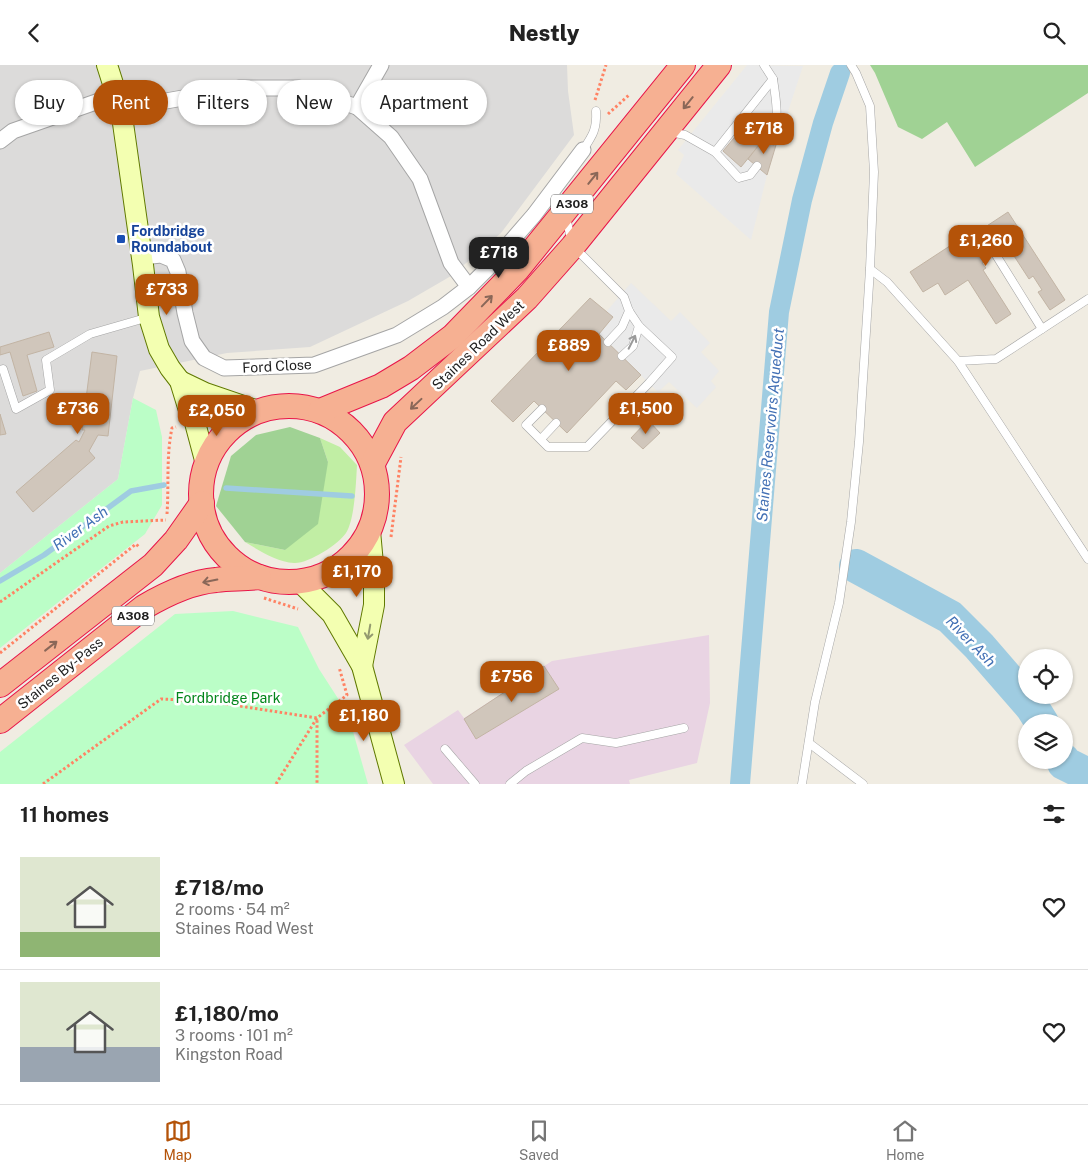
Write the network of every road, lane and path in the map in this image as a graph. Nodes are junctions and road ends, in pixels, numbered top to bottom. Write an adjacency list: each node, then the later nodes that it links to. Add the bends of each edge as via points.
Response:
1 (107, 65): 9 (main road)
2 (382, 65): 12 (street)
3 (606, 65): 14 (path, via 595,101)
4 (683, 65): 23 (highway, Staines Road West / A308, one-way to 4)
5 (719, 65): 17 (highway, Staines Road West / A308, one-way to 17)
6 (764, 65): 8 (lane)
7 (851, 65): 27 (lane, via 866,95 872,120 874,172)
8 (774, 79): 19 (lane, via 775,135); 21 (lane)
9 (112, 80)
10 (636, 89): 15 (path)
11 (168, 96): 12 (street, via 239,88 299,88)
12 (357, 107): 28 (street, via 391,137 420,179 451,263)
13 (93, 109): 18 (street, via 13,131)
14 (596, 111): 15 (lane)
15 (597, 124): 20 (lane)
16 (122, 125): 26 (main road)
17 (666, 131): 21 (lane, via 685,135); 24 (highway, Staines Road West / A308)
18 (0, 141)
19 (772, 141)
20 (583, 150): 28 (street, Ford Close, via 534,215)
21 (715, 152): 22 (lane, via 739,178 750,175)
22 (757, 166)
23 (564, 212): 24 (lane); 41 (highway, Staines Road West / A308, one-way to 23, via 381,386 453,336 517,269)
24 (573, 246): 30 (lane, via 624,297); 46 (highway, Staines Road West / A308, one-way to 46, via 527,298 395,423)
25 (996, 255): 33 (lane)
26 (142, 257): 28 (street, Ford Close, via 161,255 172,260 178,272 192,341 204,358 224,368 314,365 397,335); 31 (main road)
27 (870, 269): 36 (lane, via 887,282); 66 (lane, via 851,522 839,603 815,702)
28 (469, 287)
29 (1088, 299): 33 (lane)
30 (629, 311): 32 (lane); 34 (lane, via 622,327)
31 (149, 317): 37 (lane, via 90,334 46,361 50,390 16,409); 38 (main road, via 160,349)
32 (639, 326): 35 (lane, one-way to 32, via 633,345); 44 (lane, via 672,357 587,447 548,447)
33 (1042, 329): 36 (lane, via 996,359)
34 (608, 342)
35 (622, 356)
36 (958, 361): 54 (lane)
37 (4, 369)
38 (180, 381): 40 (main road); 47 (main road)
39 (542, 409): 44 (lane, via 526,425)
40 (258, 411): 41 (highway, via 279,405); 47 (highway, via 238,421 221,437)
41 (320, 411): 46 (highway, via 338,419 355,434)
42 (556, 423): 44 (lane)
43 (180, 425): 49 (path, via 172,428 169,441)
44 (540, 439)
45 (402, 451): 53 (path)
46 (372, 463): 51 (highway, via 378,502)
47 (206, 464): 48 (highway)
48 (202, 503): 56 (highway, via 204,519 213,540); 62 (highway, Staines By-Pass / A308, one-way to 48, via 153,565 176,540)
49 (166, 520): 50 (path); 57 (path, via 123,522 109,526)
50 (161, 527)
51 (370, 531): 55 (highway, via 348,561 329,573); 61 (main road, one-way to 61, via 374,605)
52 (146, 541): 59 (path, via 140,547 136,544)
53 (391, 545)
54 (1088, 559)
55 (300, 582): 56 (highway, via 273,581); 61 (main road, via 332,614)
56 (260, 587): 58 (path); 64 (highway, Staines By-Pass / A308, one-way to 64, via 215,580 164,595 144,607)
57 (0, 603)
58 (301, 610)
59 (0, 653)
60 (337, 660): 63 (path, via 346,695)
61 (362, 665): 71 (main road)
62 (0, 685)
63 (317, 718): 68 (path, via 207,701 160,699); 69 (path); 70 (path)
64 (0, 721)
65 (684, 728): 73 (lane, via 616,743 582,738)
66 (809, 743): 74 (lane); 75 (lane)
67 (445, 749): 72 (lane)
68 (43, 784)
69 (276, 784)
70 (318, 784)
71 (394, 784)
72 (475, 784)
73 (510, 784)
74 (802, 784)
75 (863, 784)

